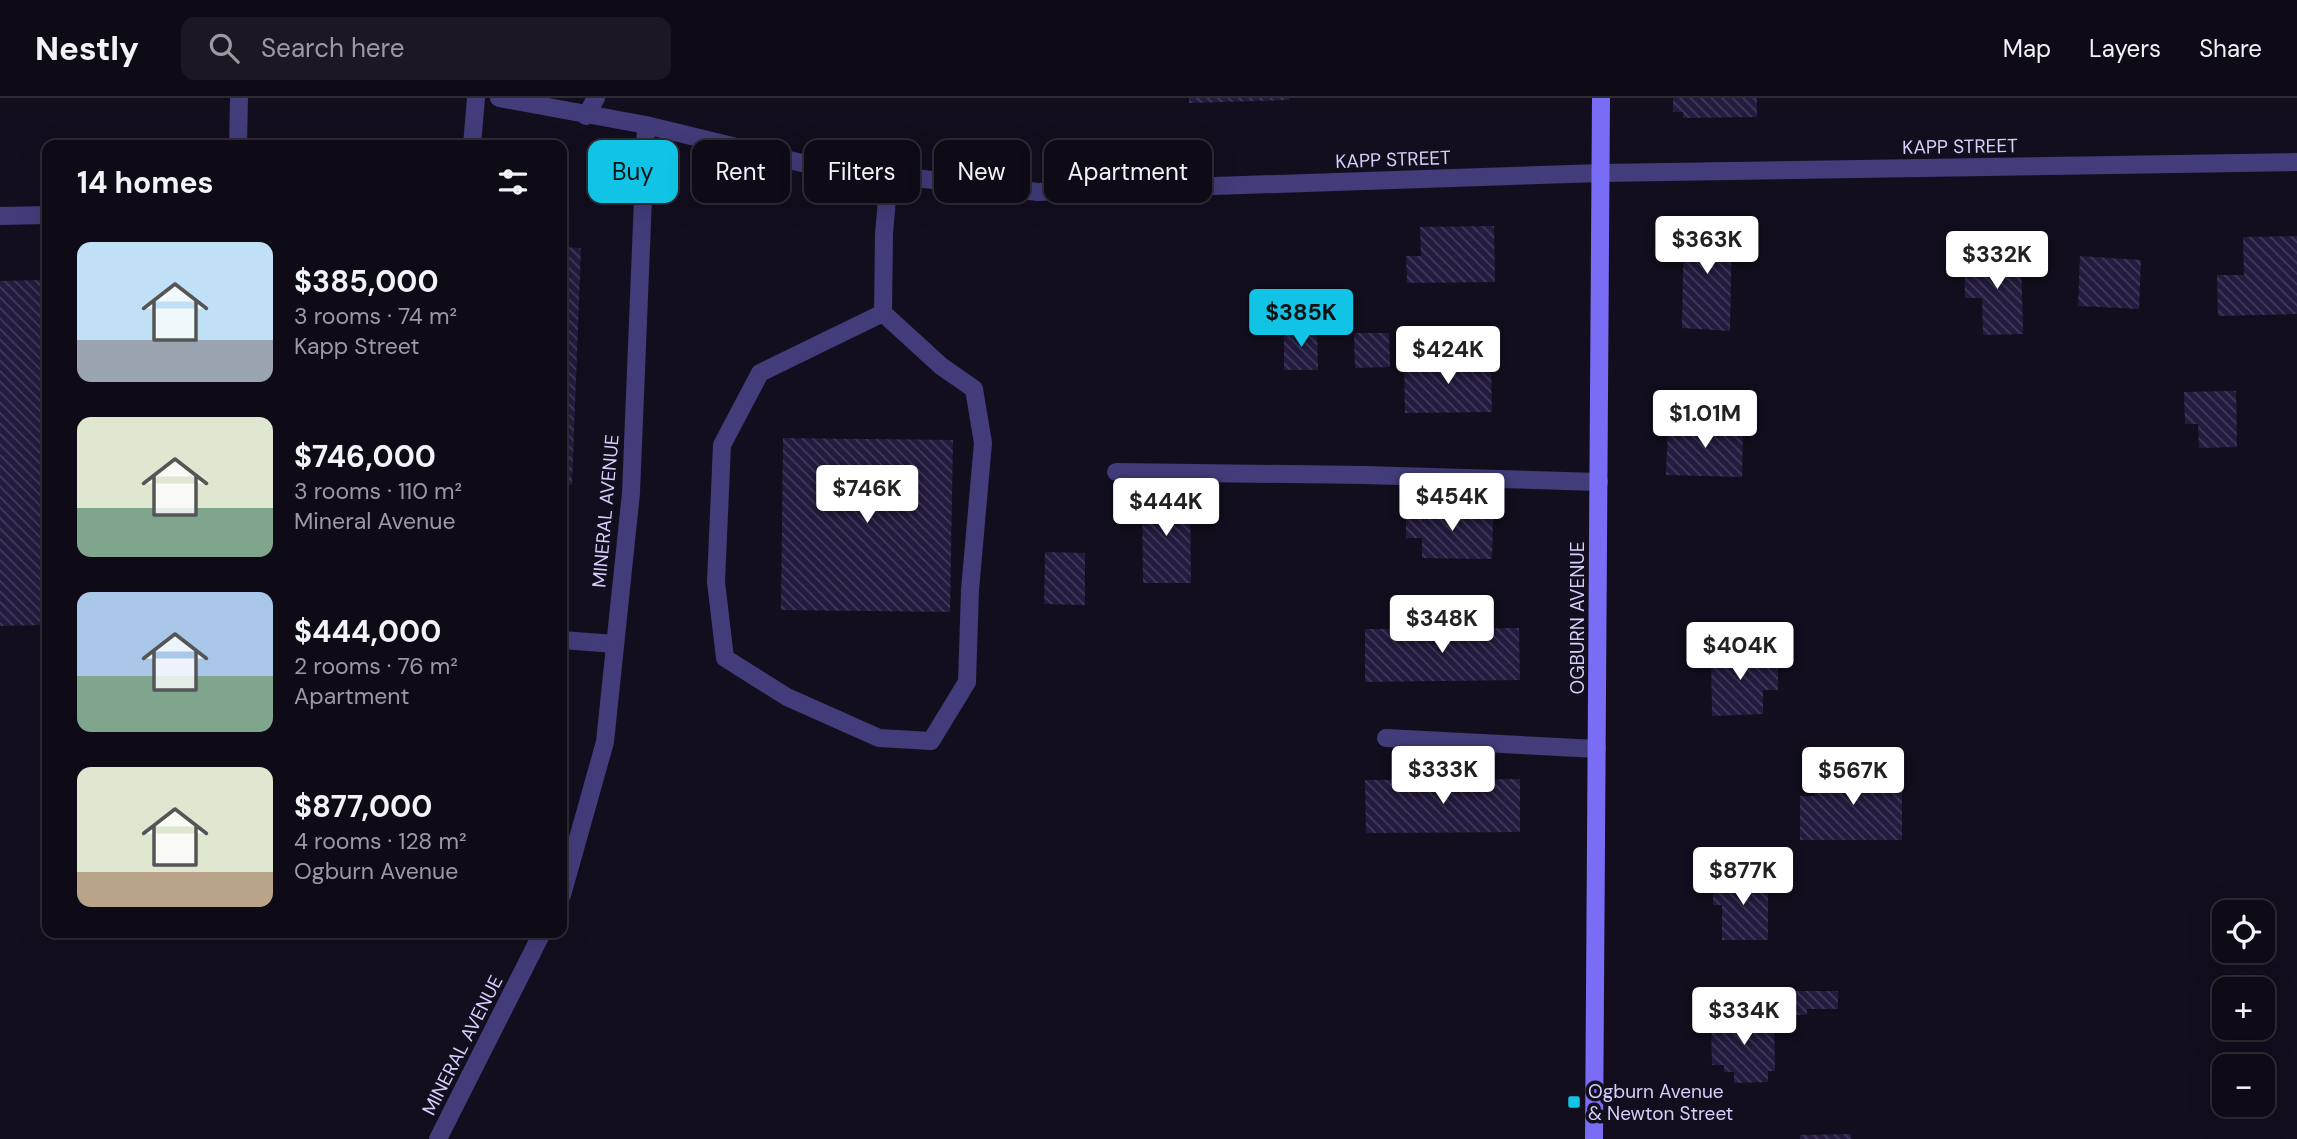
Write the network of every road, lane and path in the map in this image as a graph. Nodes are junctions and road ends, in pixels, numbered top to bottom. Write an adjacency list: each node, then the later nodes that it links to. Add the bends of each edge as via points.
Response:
1 (239, 98): 8 (street)
2 (476, 98): 9 (street)
3 (499, 98): 6 (street, KAPP STREET)
4 (596, 98): 6 (street)
5 (1601, 98): 12 (street, OGBURN AVENUE)
6 (586, 116): 7 (street, KAPP STREET)
7 (646, 125): 11 (street, KAPP STREET); 21 (street, MINERAL AVENUE, via 631,493)
8 (237, 140)
9 (472, 140)
10 (2297, 163): 12 (street, KAPP STREET)
11 (804, 164)
12 (1601, 173): 13 (street, KAPP STREET, via 1038,192); 19 (street, OGBURN AVENUE)
13 (920, 179)
14 (887, 203): 17 (street)
15 (42, 215): 16 (street)
16 (0, 216)
17 (883, 313): 17 (street, via 760,373 722,445 716,582 725,658 787,697 879,738 931,741 967,682 970,590 984,443 974,389 941,366)
18 (1116, 472): 19 (street)
19 (1599, 482): 23 (street, OGBURN AVENUE)
20 (567, 640): 21 (street)
21 (615, 644): 24 (street, MINERAL AVENUE, via 605,742)
22 (1386, 738): 23 (street)
23 (1597, 749): 27 (street, OGBURN AVENUE)
24 (567, 877)
25 (539, 938): 26 (street, MINERAL AVENUE)
26 (438, 1139)
27 (1594, 1139)

